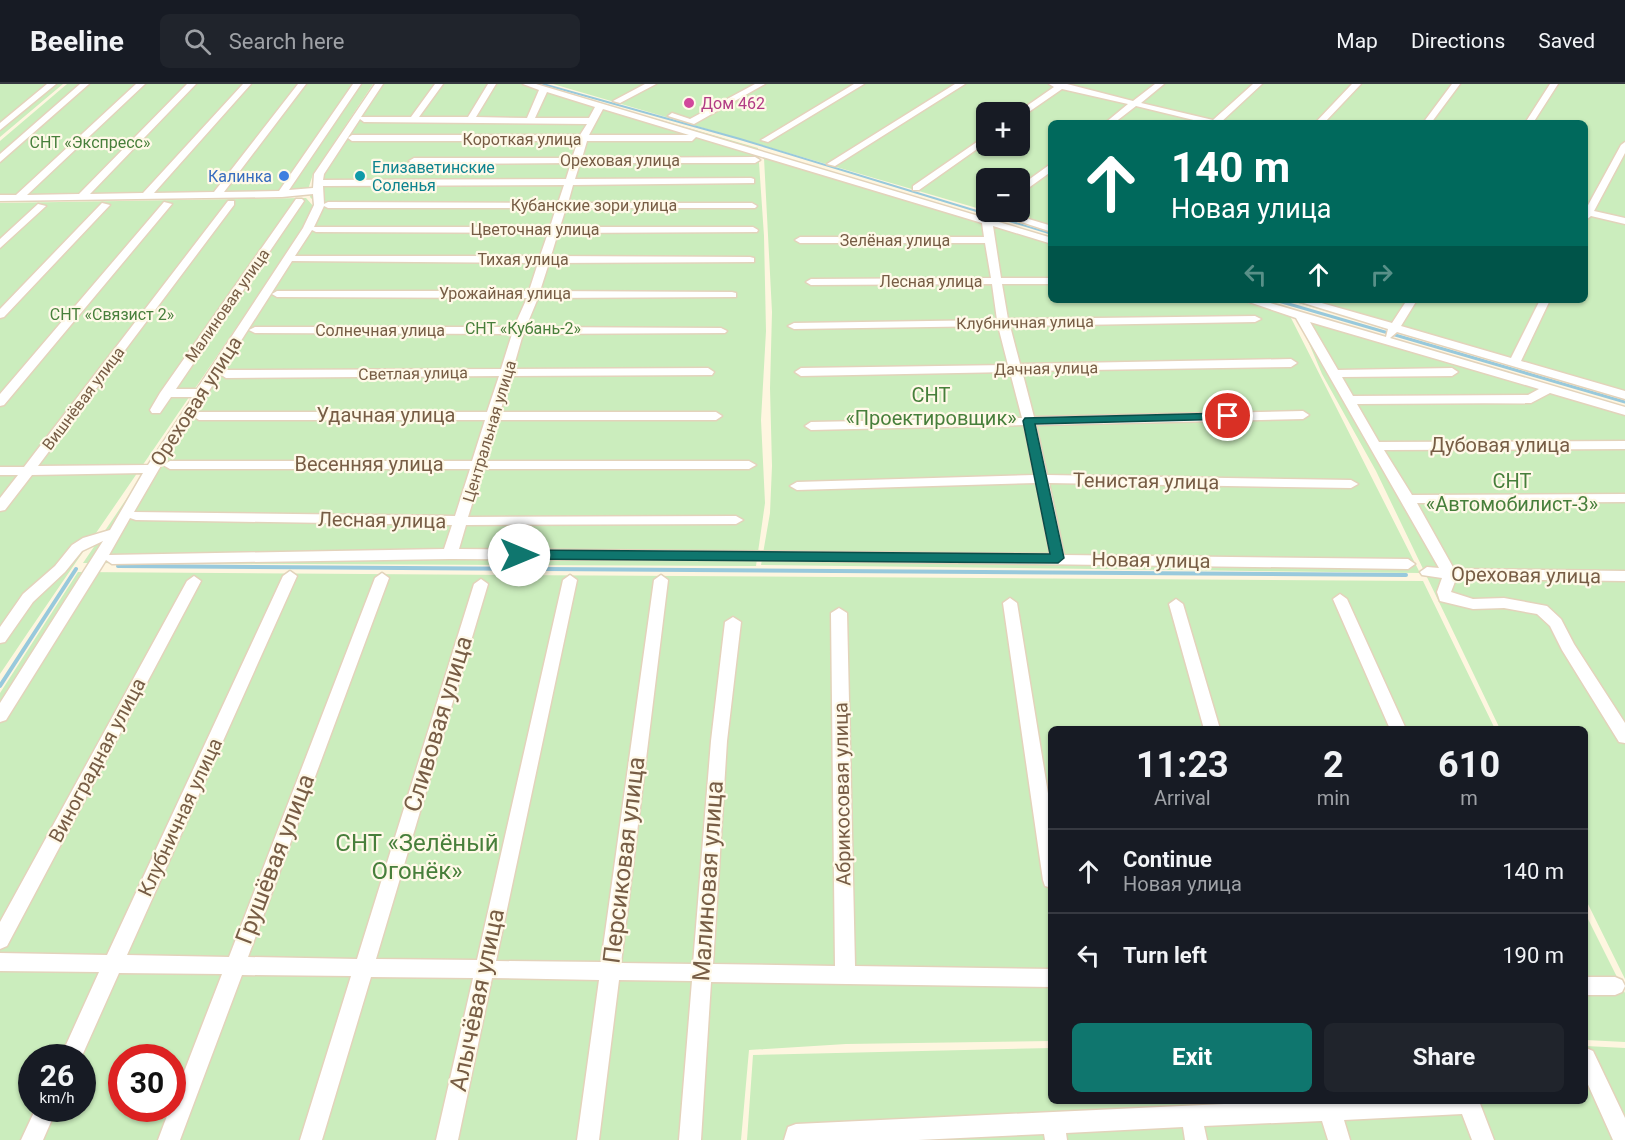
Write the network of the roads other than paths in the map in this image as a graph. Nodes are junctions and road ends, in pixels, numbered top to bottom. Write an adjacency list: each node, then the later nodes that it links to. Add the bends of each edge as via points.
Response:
1 (52, 84): 39 (street)
2 (85, 84): 46 (street)
3 (141, 84): 62 (street)
4 (192, 84): 60 (street)
5 (248, 84): 59 (street)
6 (302, 84): 58 (street)
7 (357, 84): 56 (street)
8 (379, 84): 57 (street, Ореховая улица, via 320,174)
9 (439, 84): 27 (street)
10 (492, 84): 28 (street)
11 (527, 84): 22 (street)
12 (652, 84): 26 (street, via 617,101)
13 (761, 84): 30 (street, via 691,122)
14 (860, 84): 43 (street)
15 (961, 84): 50 (street)
16 (1158, 84): 23 (street)
17 (1258, 84): 34 (street)
18 (1356, 84): 35 (street)
19 (1456, 84): 36 (street)
20 (1554, 84): 37 (street)
21 (1059, 85): 23 (street); 25 (street)
22 (544, 89): 24 (street); 29 (street)
23 (1133, 103): 32 (street); 33 (street)
24 (600, 106): 30 (street); 38 (street, Центральная улица)
25 (1030, 107)
26 (649, 110)
27 (415, 117)
28 (472, 117)
29 (531, 118)
30 (664, 118): 73 (street)
31 (364, 119): 38 (street)
32 (1111, 120)
33 (1202, 120)
34 (1218, 120)
35 (1322, 120)
36 (1428, 120)
37 (1531, 120)
38 (591, 121): 42 (street, Центральная улица)
39 (2, 124)
40 (352, 138): 42 (street, Короткая улица)
41 (692, 138): 42 (street, Короткая улица)
42 (583, 139): 48 (street, Центральная улица)
43 (765, 140)
44 (1625, 145): 71 (street)
45 (976, 146): 55 (street)
46 (0, 159)
47 (414, 160): 48 (street, Ореховая улица)
48 (578, 160): 49 (street, Ореховая улица); 53 (street, Центральная улица)
49 (755, 160)
50 (832, 164)
51 (1048, 170): 54 (street)
52 (750, 181): 53 (street)
53 (570, 182): 57 (street); 66 (street, Центральная улица)
54 (1030, 184)
55 (916, 188)
56 (282, 194): 57 (street); 58 (street)
57 (320, 194): 63 (street); 66 (street, Кубанские зори улица); 78 (street, Ореховая улица)
58 (217, 195): 59 (street)
59 (146, 196): 60 (street)
60 (81, 197): 62 (street)
61 (0, 198): 62 (street)
62 (18, 198)
63 (299, 201): 64 (street); 74 (street, Малиновая улица)
64 (231, 203): 65 (street); 139 (street, Вишнёвая улица)
65 (167, 204): 67 (street); 123 (street)
66 (563, 204): 70 (street, Кубанские зори улица); 80 (street, Центральная улица)
67 (105, 205): 69 (street); 99 (street)
68 (0, 206): 69 (street)
69 (41, 206): 85 (street)
70 (752, 206)
71 (1588, 210)
72 (1588, 214): 75 (street)
73 (976, 218)
74 (288, 219): 78 (street, Цветочная улица); 119 (street, Малиновая улица)
75 (1625, 221)
76 (987, 222): 83 (street); 84 (street)
77 (1029, 222): 79 (street)
78 (314, 224): 80 (street, Цветочная улица); 120 (street, Ореховая улица)
79 (1048, 228)
80 (553, 229): 81 (street, Цветочная улица); 87 (street, Центральная улица)
81 (753, 230)
82 (800, 240): 83 (street, Зелёная улица)
83 (990, 240): 90 (street)
84 (1048, 240)
85 (0, 244)
86 (296, 259): 87 (street, Тихая улица)
87 (545, 260): 88 (street, Тихая улица); 92 (street, Центральная улица)
88 (750, 260)
89 (1048, 280): 90 (street, Лесная улица)
90 (998, 281): 91 (street, Лесная улица); 102 (street)
91 (811, 282)
92 (534, 293): 93 (street, Урожайная улица); 94 (street, Урожайная улица); 106 (street, Центральная улица)
93 (278, 294)
94 (732, 295)
95 (1258, 303): 100 (street)
96 (1310, 303): 104 (street)
97 (1410, 303): 104 (street)
98 (1544, 303): 110 (street)
99 (0, 315)
100 (1301, 316): 108 (street); 117 (street)
101 (1255, 319): 102 (street, Клубничная улица)
102 (1003, 322): 103 (street, Клубничная улица); 111 (street)
103 (795, 326)
104 (1394, 327): 108 (street); 110 (street)
105 (255, 330): 106 (street, Солнечная улица)
106 (519, 330): 107 (street, Солнечная улица); 112 (street, Центральная улица)
107 (721, 332)
108 (1385, 341): 118 (street)
109 (1291, 363): 111 (street, Дачная улица)
110 (1514, 363): 121 (street)
111 (1014, 369): 114 (street, Дачная улица); 130 (street)
112 (506, 372): 113 (street, Светлая улица); 116 (street, Светлая улица); 126 (street, Центральная улица)
113 (708, 372)
114 (801, 372)
115 (1452, 372): 117 (street)
116 (226, 374)
117 (1335, 374): 122 (street)
118 (1548, 389): 122 (street, via 1532,399); 125 (street)
119 (166, 393): 120 (street); 124 (street, Малиновая улица)
120 (202, 393): 137 (street, Ореховая улица)
121 (1625, 395)
122 (1350, 400): 133 (street)
123 (0, 402)
124 (156, 410)
125 (1625, 411)
126 (493, 415): 128 (street, Удачная улица); 129 (street, Удачная улица); 134 (street, Центральная улица)
127 (1303, 415): 130 (street)
128 (199, 416)
129 (716, 416)
130 (1029, 421): 131 (street); 140 (street)
131 (811, 426)
132 (1625, 444): 133 (street, Дубовая улица)
133 (1375, 446): 144 (street)
134 (478, 464): 135 (street, Весенняя улица); 136 (street, Весенняя улица); 148 (street, Центральная улица)
135 (170, 465)
136 (749, 465)
137 (152, 469): 139 (street); 149 (street, Ореховая улица)
138 (0, 471): 139 (street)
139 (27, 471): 145 (street, Вишнёвая улица)
140 (1041, 479): 141 (street, Тенистая улица); 142 (street, Тенистая улица); 151 (street)
141 (1351, 484)
142 (797, 486)
143 (1625, 498): 144 (street)
144 (1408, 499): 155 (street)
145 (0, 507)
146 (136, 516): 148 (street, Лесная улица)
147 (736, 520): 148 (street, Лесная улица)
148 (462, 521): 150 (street, Центральная улица)
149 (115, 533): 168 (street, via 77,548 28,598); 169 (street, Ореховая улица)
150 (450, 554): 151 (street, Новая улица); 152 (street, Новая улица)
151 (1058, 558): 153 (street, Новая улица)
152 (112, 559)
153 (1408, 564)
154 (1427, 572): 155 (street, Ореховая улица)
155 (1449, 574): 157 (street, Ореховая улица); 172 (street, via 1444,592 1457,602 1504,603 1542,610 1556,623)
156 (290, 576): 176 (street, Клубничная улица)
157 (1625, 576)
158 (382, 578): 177 (street, Грушёвая улица)
159 (570, 580): 179 (street, Алычёвая улица)
160 (661, 580): 180 (street, Персиковая улица)
161 (194, 581): 174 (street, Виноградная улица)
162 (481, 584): 178 (street, Сливовая улица)
163 (1340, 599): 171 (street)
164 (1010, 603): 173 (street)
165 (1176, 604): 170 (street)
166 (839, 613): 182 (street, Абрикосовая улица)
167 (733, 622): 181 (street, Малиновая улица, via 719,741)
168 (0, 638)
169 (0, 716)
170 (1211, 726)
171 (1397, 726)
172 (1625, 737)
173 (1048, 854)
174 (0, 939)
175 (0, 962): 176 (street)
176 (113, 964): 177 (street); 186 (street, Клубничная улица)
177 (235, 966): 178 (street); 197 (street, Грушёвая улица)
178 (363, 968): 179 (street); 198 (street, Сливовая улица)
179 (484, 969): 180 (street); 199 (street, Алычёвая улица)
180 (610, 972): 181 (street); 200 (street, Персиковая улица)
181 (701, 973): 182 (street); 201 (street, Малиновая улица)
182 (845, 975): 183 (street)
183 (1048, 978)
184 (1588, 986): 185 (street)
185 (1616, 986)
186 (76, 1044)
187 (1588, 1062): 205 (street)
188 (1449, 1104): 190 (street)
189 (1469, 1104): 204 (street)
190 (1330, 1110): 191 (street); 203 (street)
191 (1191, 1116): 193 (street); 202 (street)
192 (41, 1122): 196 (street)
193 (1055, 1131): 194 (street)
194 (928, 1134): 195 (street)
195 (796, 1137)
196 (33, 1140)
197 (169, 1140)
198 (311, 1140)
199 (447, 1140)
200 (588, 1140)
201 (690, 1140)
202 (1196, 1140)
203 (1339, 1140)
204 (1483, 1140)
205 (1624, 1140)

